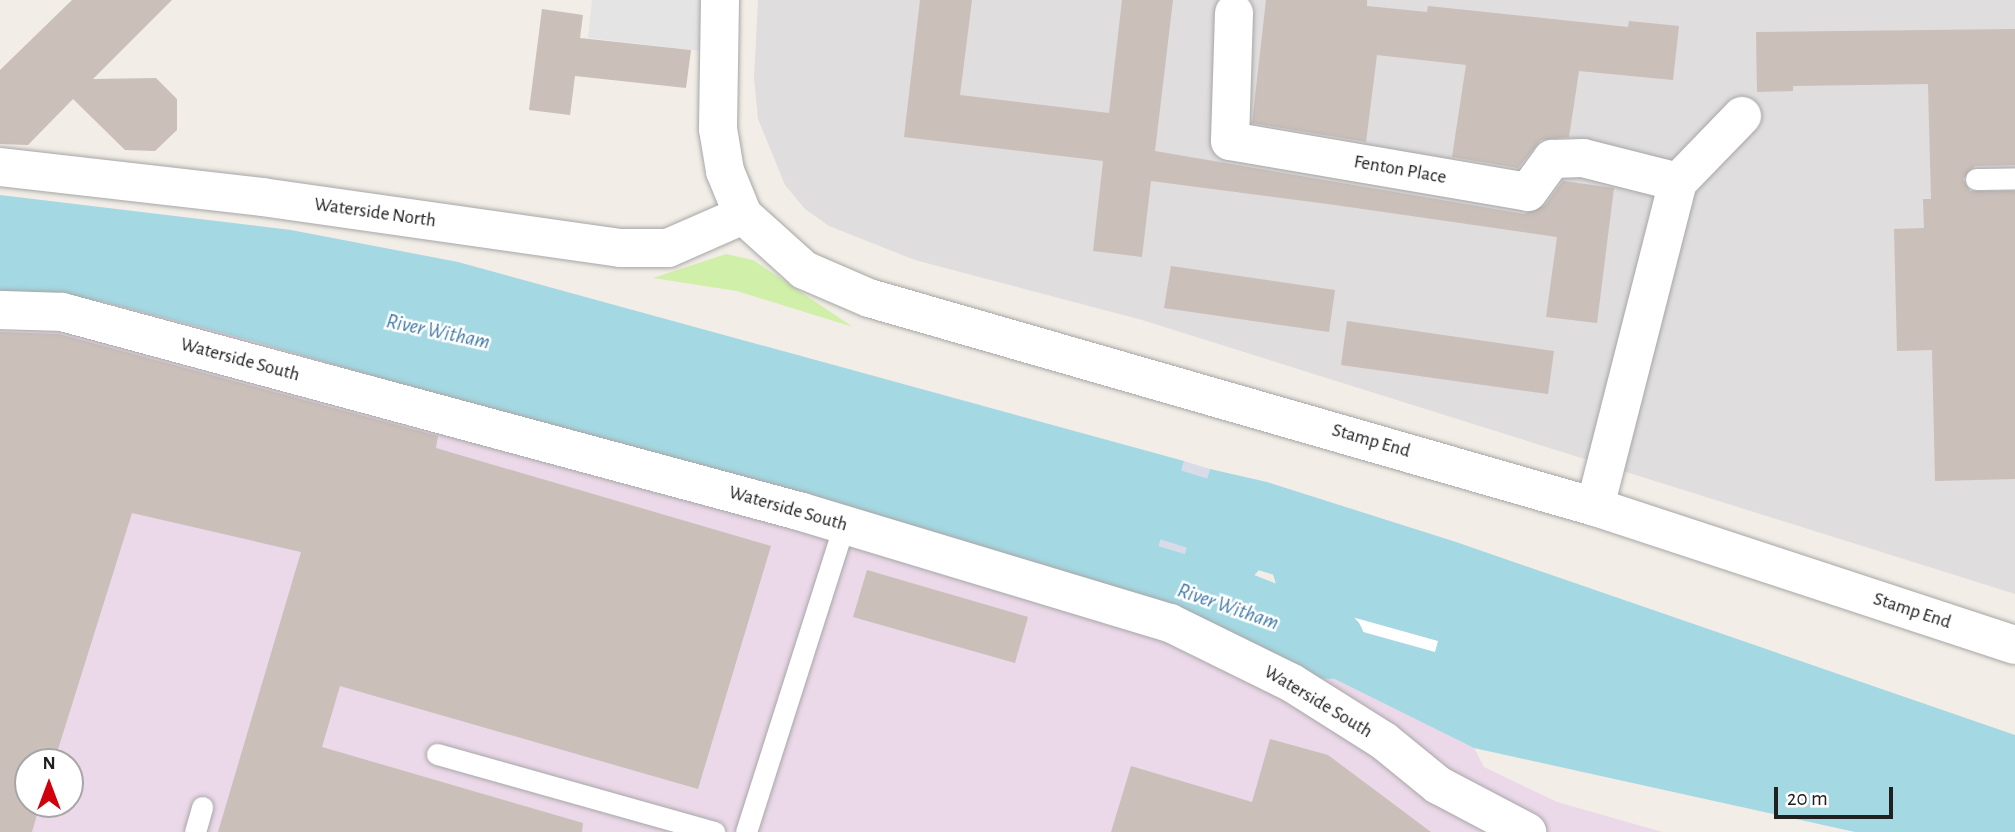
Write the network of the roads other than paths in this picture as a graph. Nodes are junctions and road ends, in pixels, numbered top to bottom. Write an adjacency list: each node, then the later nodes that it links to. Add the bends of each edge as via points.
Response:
1 (720, 0): 8 (street, via 718,129 725,172)
2 (1234, 13): 7 (street, Fenton Place, via 1230,141 1528,192 1552,159 1583,158)
3 (1742, 116): 7 (street)
4 (0, 167): 8 (street, Waterside North, via 262,197 620,248 668,247)
5 (2015, 178): 6 (lane)
6 (1976, 179)
7 (1678, 182): 10 (street)
8 (743, 215): 10 (street, Stamp End, via 804,270 869,298)
9 (0, 310): 11 (street, Waterside South, via 62,312)
10 (1595, 507): 12 (street, Stamp End)
11 (844, 525): 17 (lane); 18 (street, Waterside South, via 1170,622 1292,683 1384,741 1438,785)
12 (2015, 645)
13 (437, 754): 16 (lane)
14 (202, 807): 15 (lane)
15 (195, 832)
16 (714, 832)
17 (746, 832)
18 (1527, 832)

